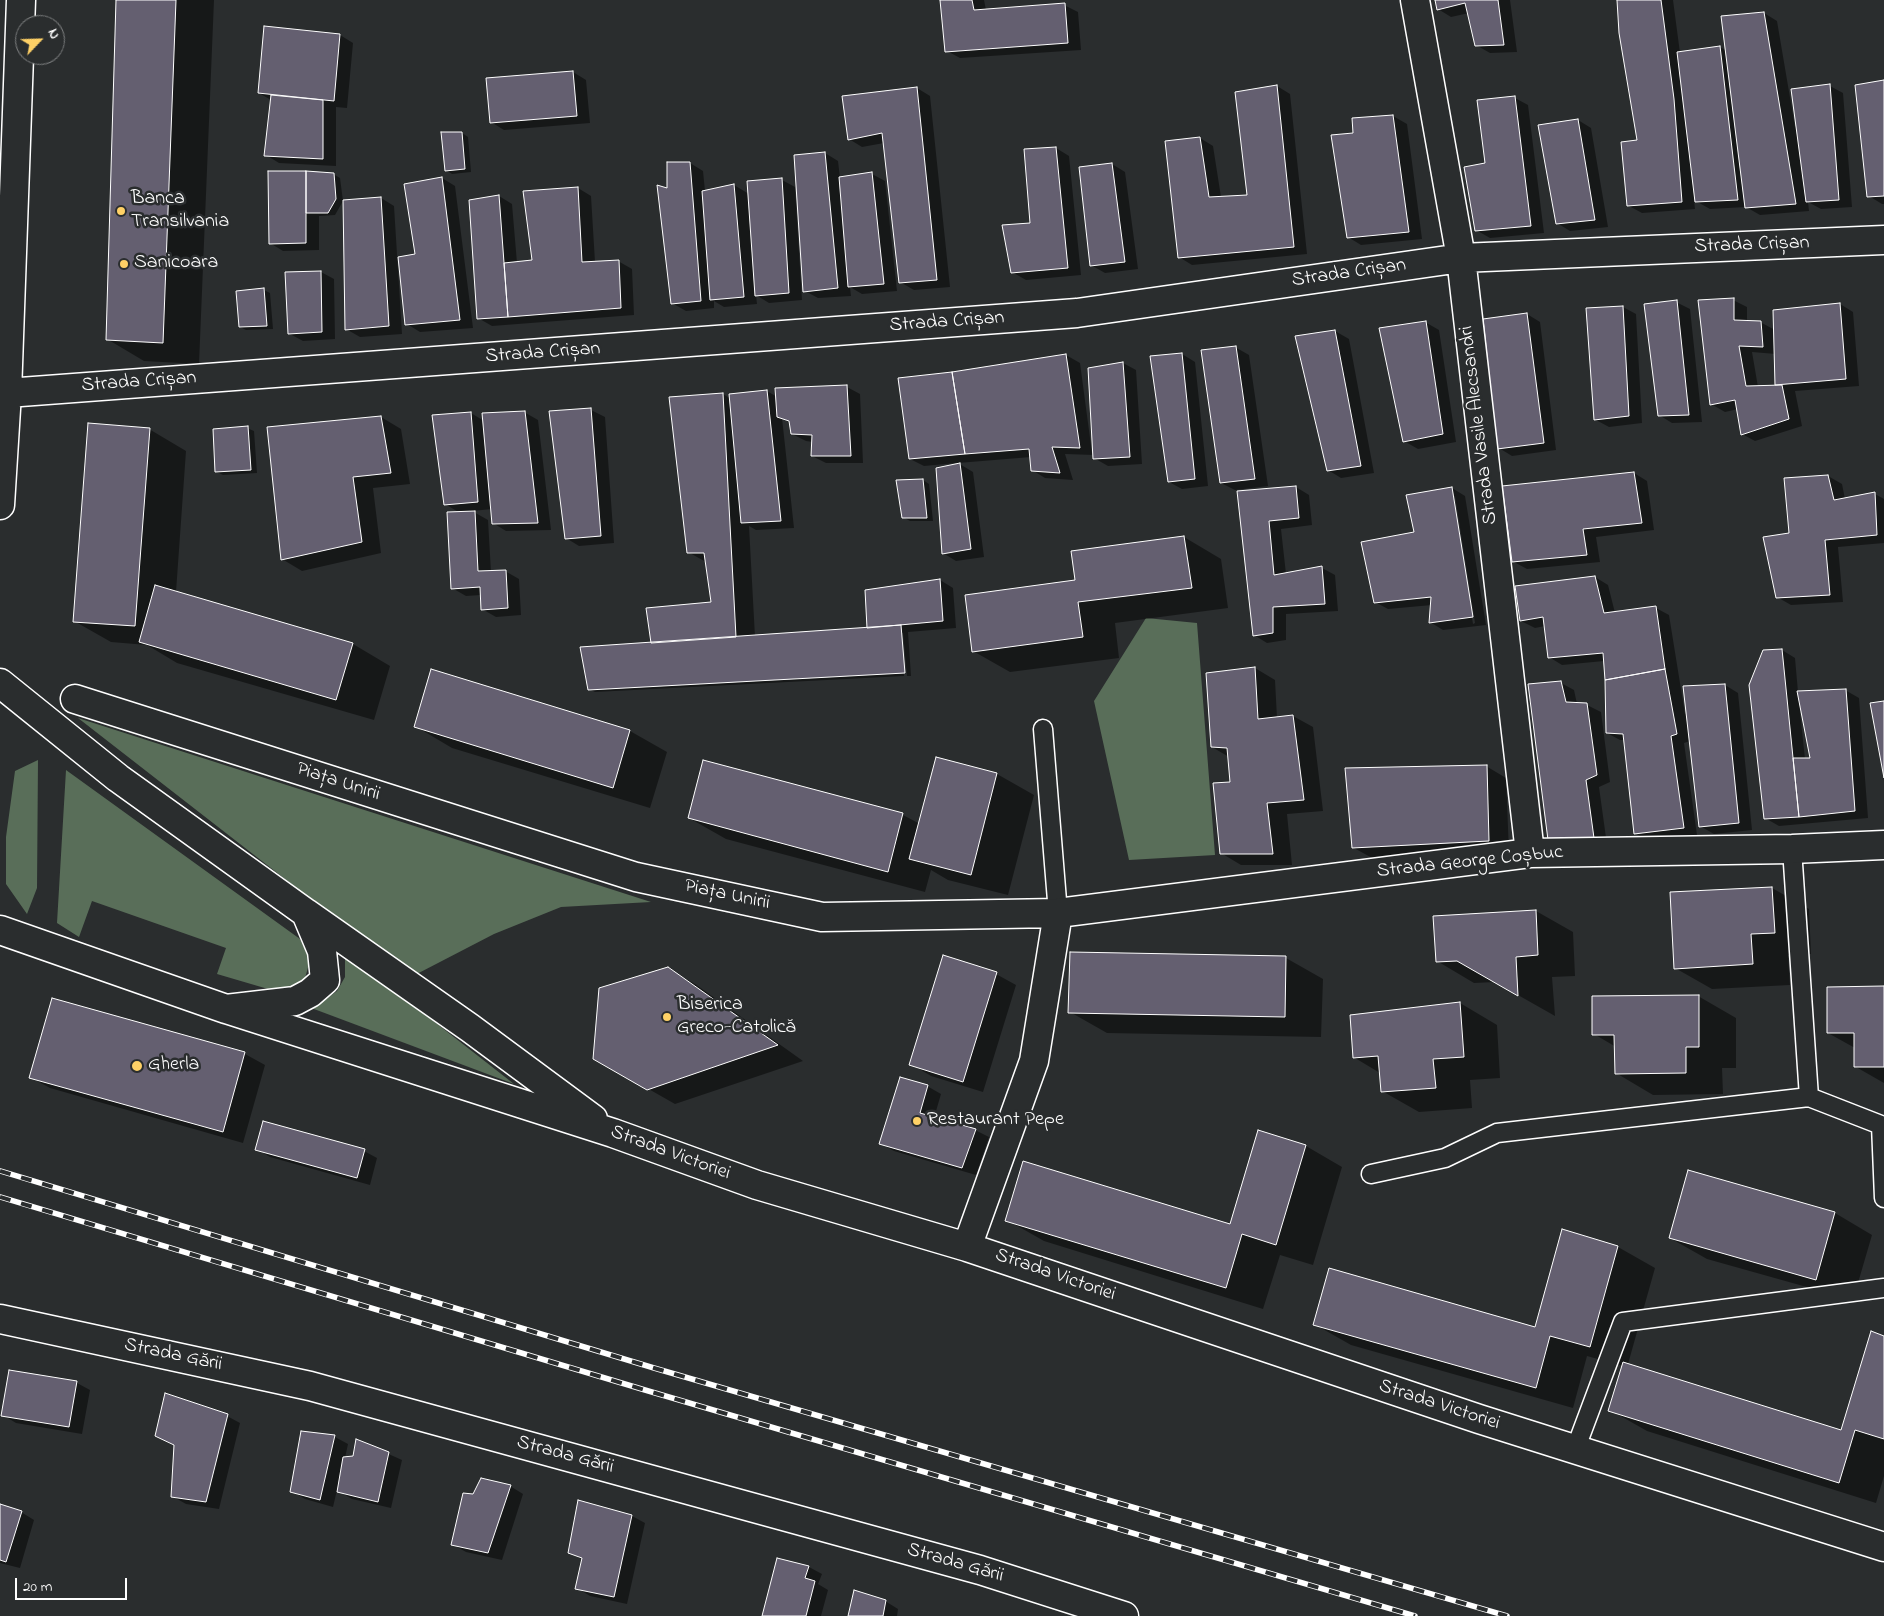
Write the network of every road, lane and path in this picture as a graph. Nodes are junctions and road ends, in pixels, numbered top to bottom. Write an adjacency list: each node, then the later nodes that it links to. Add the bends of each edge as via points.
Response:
1 (21, 0): 5 (street)
2 (1415, 0): 4 (street, Strada Vasile Alecsandri)
3 (1884, 240): 4 (street, Strada Crișan)
4 (1461, 258): 5 (street, Strada Crișan, via 1077,313); 12 (street, Strada Vasile Alecsandri)
5 (7, 393): 6 (street)
6 (0, 505)
7 (0, 683): 13 (street, via 118,778)
8 (75, 699): 14 (street, Piața Unirii, via 636,877 822,917)
9 (1044, 729): 14 (lane)
10 (1884, 845): 11 (street, Strada George Coșbuc)
11 (1792, 849): 12 (street, Strada George Coșbuc); 17 (lane)
12 (1530, 852): 14 (street, Strada George Coșbuc)
13 (306, 913): 16 (street, via 322,951 326,980 295,1001); 18 (street)
14 (1058, 913): 21 (street, via 1034,1061)
15 (0, 930): 16 (street, Strada Victoriei)
16 (226, 1009): 18 (street, Strada Victoriei)
17 (1810, 1097): 19 (lane, via 1497,1133 1446,1158); 20 (lane, via 1881,1126)
18 (612, 1133): 21 (street, Strada Victoriei, via 757,1185)
19 (1371, 1174)
20 (1884, 1198)
21 (967, 1246): 24 (street, Strada Victoriei)
22 (1884, 1288): 24 (lane, via 1623,1322)
23 (0, 1318): 26 (street, Strada Gării, via 310,1386 980,1570)
24 (1575, 1450): 25 (street, Strada Victoriei)
25 (1884, 1546)
26 (1124, 1616)

